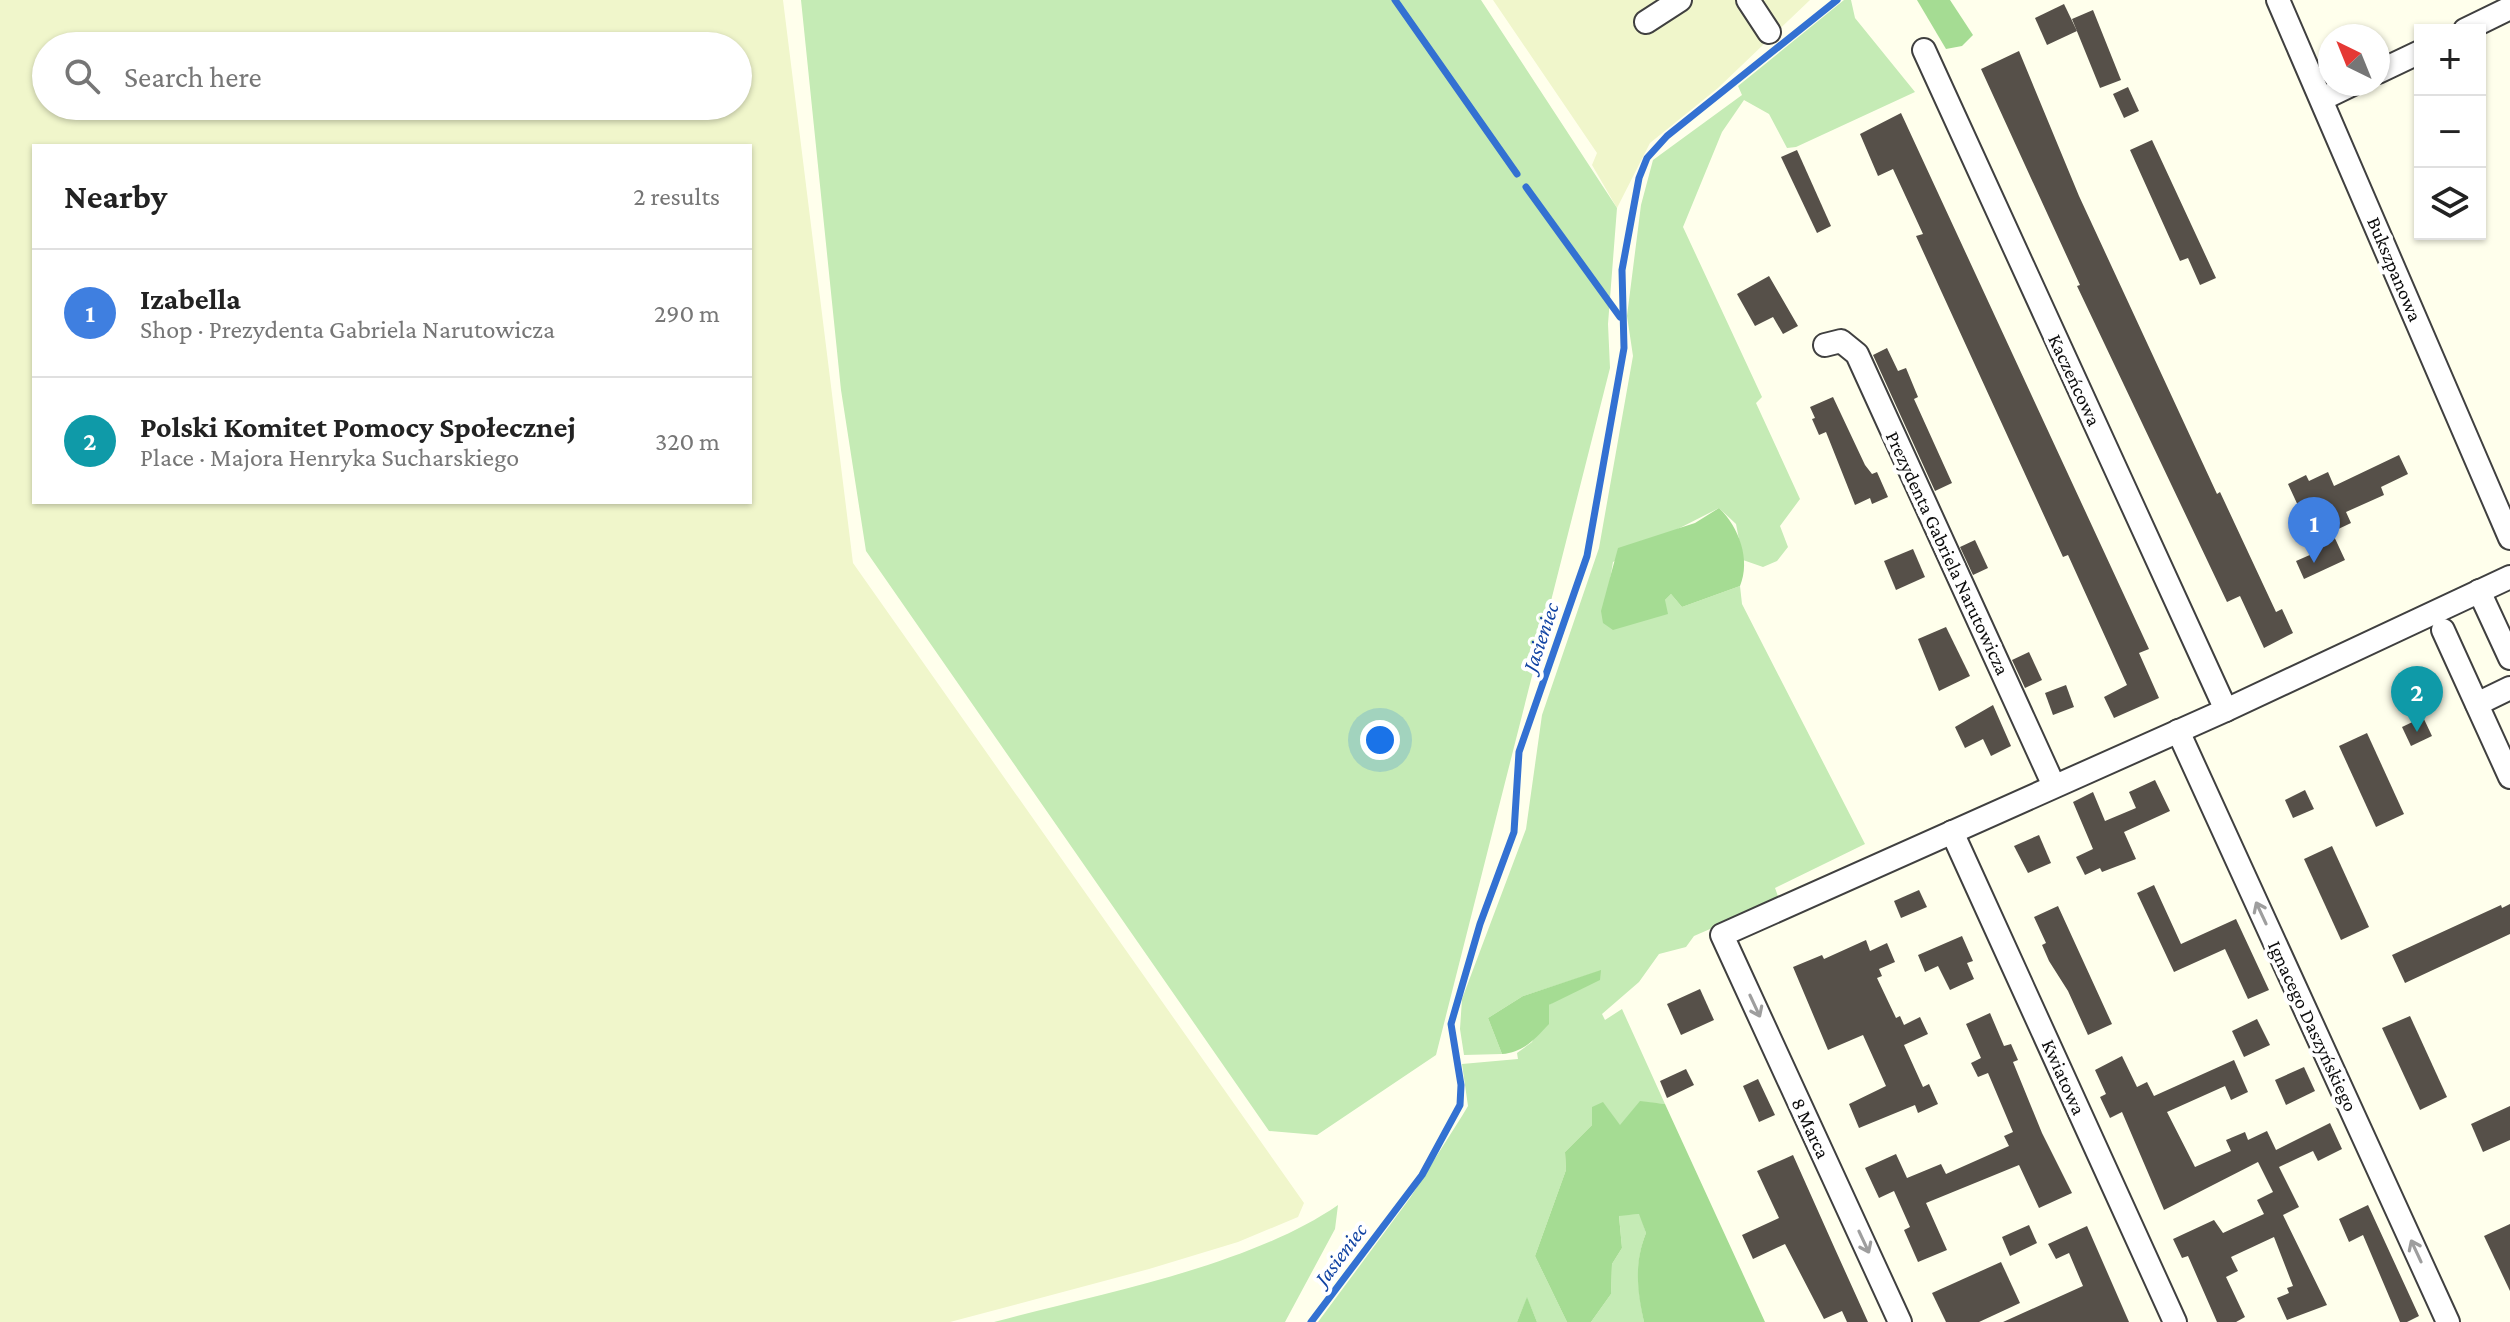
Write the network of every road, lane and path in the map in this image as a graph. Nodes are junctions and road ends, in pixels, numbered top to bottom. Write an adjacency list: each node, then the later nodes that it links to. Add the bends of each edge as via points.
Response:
1 (1680, 0): 5 (street)
2 (1748, 0): 7 (street)
3 (2278, 0): 12 (street, Bukszpanowa)
4 (2510, 8): 6 (street)
5 (1646, 22)
6 (2477, 24)
7 (1769, 32)
8 (1924, 50): 21 (street, Kaczeńcowa)
9 (2414, 55): 10 (street)
10 (2390, 66)
11 (2328, 96): 12 (street)
12 (2322, 99): 14 (street, Bukszpanowa)
13 (1825, 345): 24 (street, Prezydenta Gabriela Narutowicza, via 1841,341 1857,354)
14 (2510, 538)
15 (2510, 577): 16 (street)
16 (2479, 591): 18 (street); 21 (street)
17 (2443, 630): 20 (street)
18 (2510, 658)
19 (2510, 688): 20 (street)
20 (2477, 704): 23 (street)
21 (2226, 710): 22 (street)
22 (2178, 731): 24 (street); 28 (street, Ignacego Daszyńskiego, one-way to 22)
23 (2510, 777)
24 (2054, 786): 25 (street)
25 (1952, 832): 26 (street, 8 Marca, one-way to 26, via 1722,935); 27 (street, Kwiatowa)
26 (1900, 1322)
27 (2175, 1322)
28 (2448, 1322)

